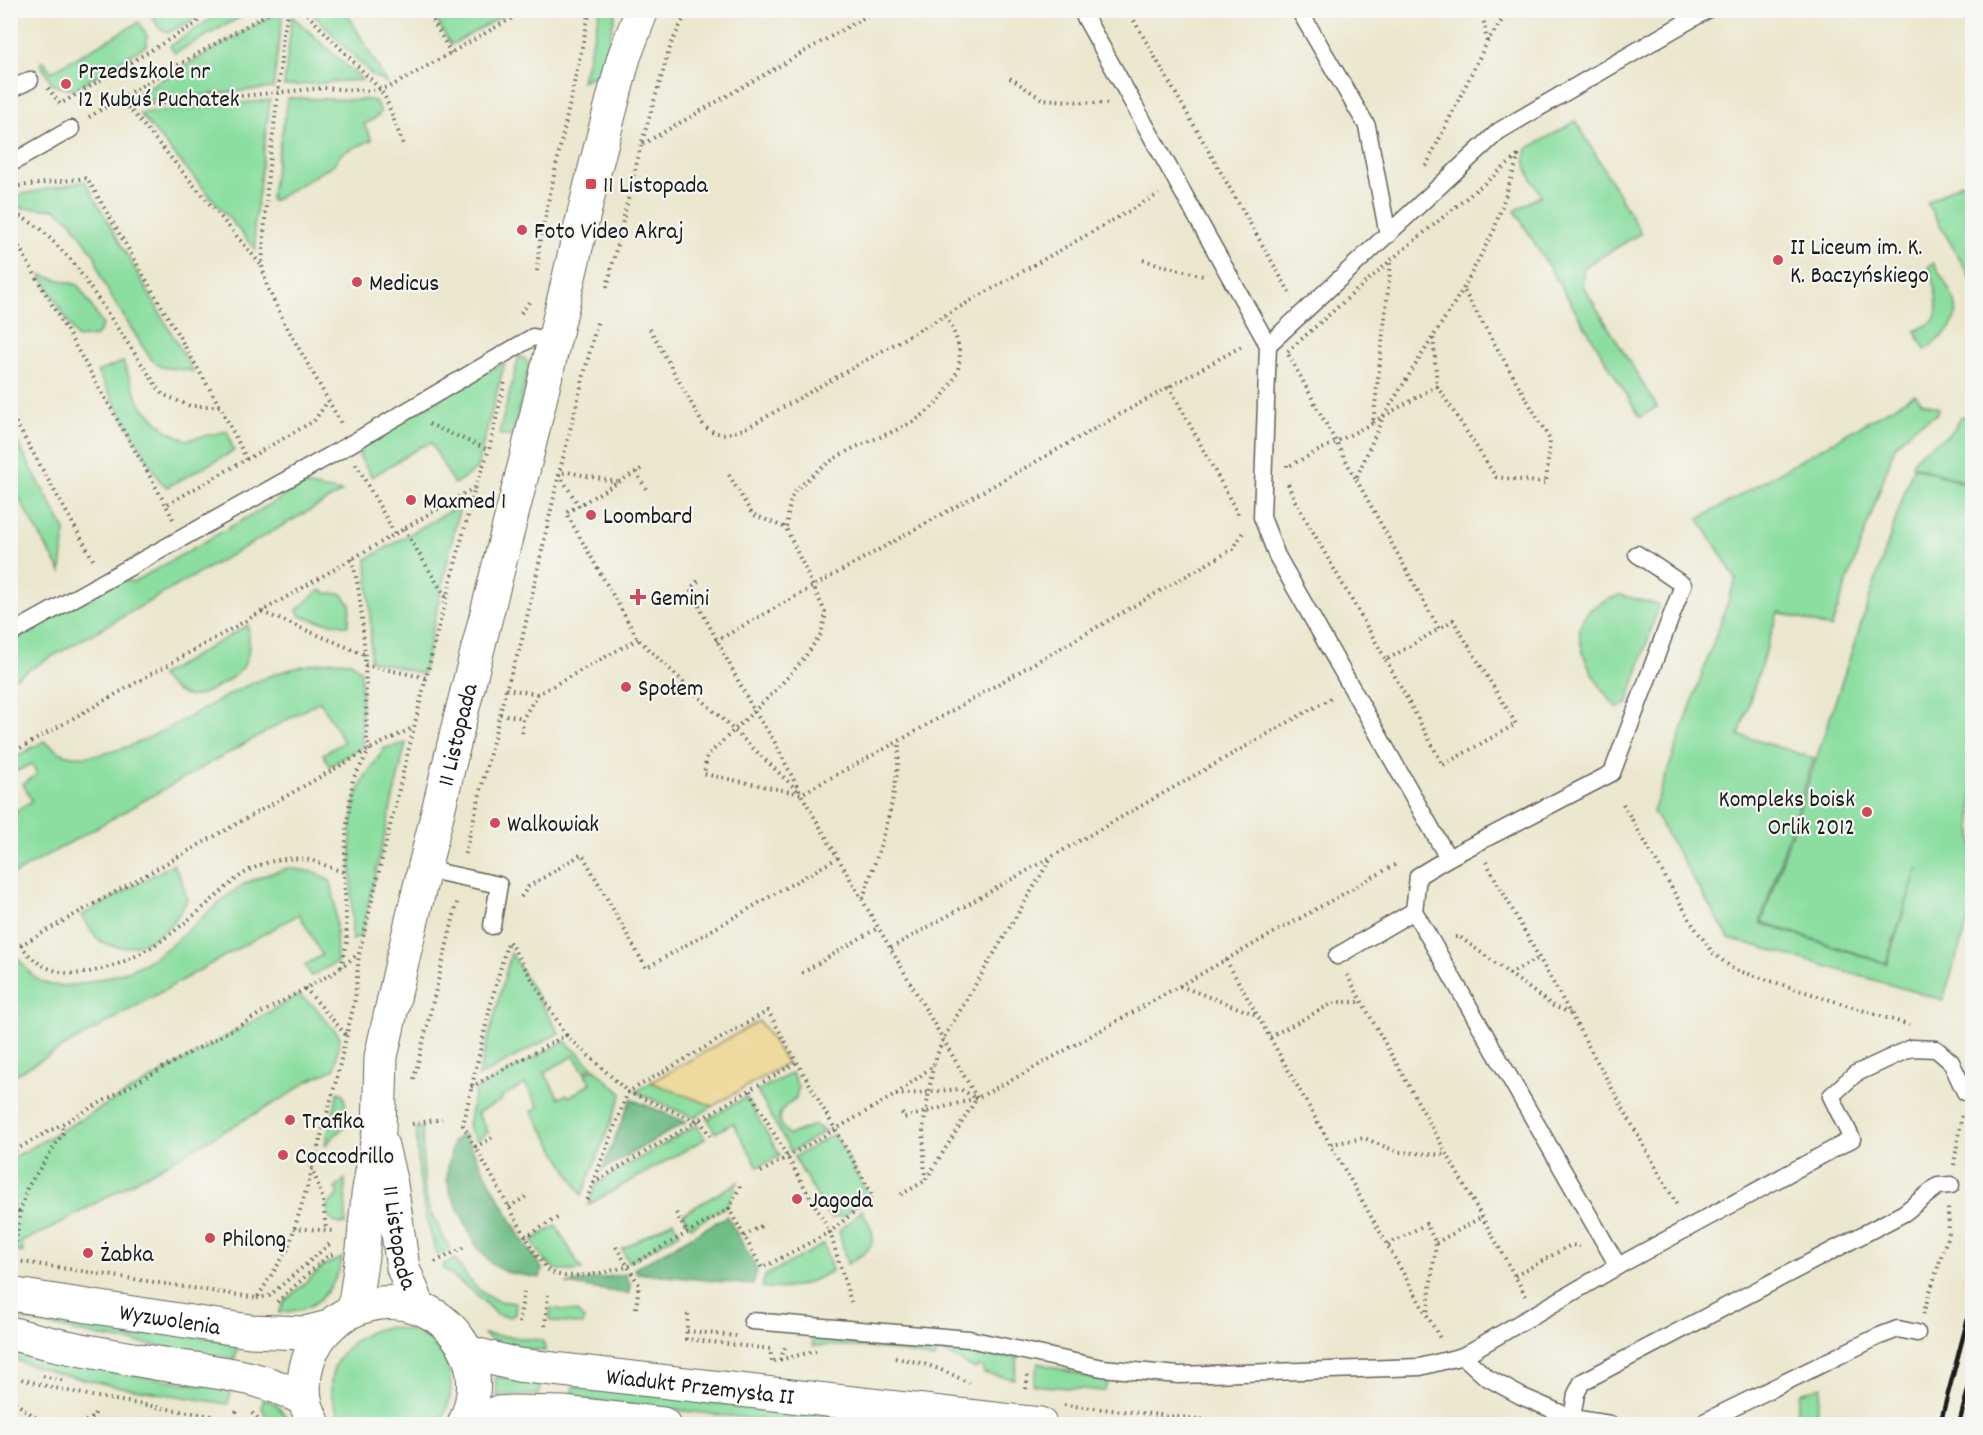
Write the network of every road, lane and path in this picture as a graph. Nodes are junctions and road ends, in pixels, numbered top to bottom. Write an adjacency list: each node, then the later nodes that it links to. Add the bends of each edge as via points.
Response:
1 (202, 10): 21 (path, via 197,23 60,104)
2 (274, 10): 25 (path)
3 (289, 10): 24 (path)
4 (303, 10): 23 (path)
5 (427, 10): 18 (path)
6 (526, 10): 18 (path)
7 (590, 10): 41 (path)
8 (642, 10): 52 (main road, 11 Listopada, via 624,57 591,184)
9 (688, 10): 30 (path, via 671,44)
10 (877, 10): 30 (path)
11 (1081, 10): 54 (lane)
12 (1128, 10): 46 (path)
13 (1299, 10): 37 (lane, via 1367,126)
14 (1482, 10): 17 (path)
15 (1509, 10): 17 (path)
16 (1707, 10): 37 (lane, via 1499,131)
17 (1487, 42): 32 (path)
18 (451, 53): 23 (path)
19 (1010, 78): 26 (path, via 1042,99)
20 (30, 80): 22 (lane)
21 (47, 86)
22 (10, 90)
23 (381, 90): 24 (path, via 323,88); 29 (path)
24 (278, 94): 27 (path); 40 (path)
25 (109, 105): 27 (path); 28 (path)
26 (1116, 105)
27 (128, 107): 40 (path)
28 (70, 129): 31 (lane)
29 (403, 144)
30 (642, 145): 43 (path)
31 (10, 164)
32 (1425, 168)
33 (10, 187): 61 (path, via 87,178)
34 (1165, 190): 48 (path)
35 (10, 210): 61 (path, via 40,228 73,262 162,394 190,406)
36 (10, 231): 81 (path)
37 (1388, 235): 54 (lane)
38 (1392, 259): 44 (path, via 1519,155 1494,230); 56 (path); 66 (path)
39 (1143, 260): 42 (path)
40 (262, 266): 60 (path, via 284,322)
41 (536, 273)
42 (1205, 276)
43 (607, 287)
44 (1462, 289): 51 (path); 59 (path, via 1550,441 1546,483 1496,477)
45 (534, 295): 47 (path)
46 (1296, 305)
47 (521, 313)
48 (945, 315): 50 (path, via 750,426 724,435 704,426); 86 (path, via 961,354 958,374 943,396 920,419 861,445 820,469 794,492)
49 (598, 319): 75 (path)
50 (650, 329)
51 (1433, 335): 59 (path); 65 (path)
52 (543, 339): 55 (lane); 124 (main road, 11 Listopada)
53 (1251, 341): 58 (path)
54 (1268, 345): 104 (lane, via 1262,517 1277,556)
55 (513, 348): 62 (lane); 69 (path)
56 (1287, 352): 57 (path); 67 (path)
57 (1287, 364)
58 (1169, 386): 83 (path); 93 (path)
59 (1437, 386): 65 (path)
60 (328, 401): 64 (path); 71 (path, via 314,421)
61 (220, 406): 71 (path)
62 (411, 409): 68 (lane); 69 (path, via 417,418)
63 (10, 412): 91 (path)
64 (335, 412)
65 (1384, 415): 66 (path); 77 (path)
66 (1373, 423): 67 (path)
67 (1337, 442): 72 (path); 77 (path)
68 (346, 446): 88 (path); 97 (lane)
69 (489, 450): 79 (path)
70 (1287, 456): 72 (path)
71 (247, 460): 81 (path)
72 (1287, 467): 101 (path, via 1288,489)
73 (641, 469): 74 (path)
74 (636, 472): 78 (path); 80 (path)
75 (559, 474): 78 (path, via 567,472); 82 (path); 105 (path)
76 (729, 475): 86 (path, via 752,514)
77 (1356, 479): 96 (path)
78 (618, 482): 82 (path)
79 (475, 488): 87 (path); 94 (path)
80 (646, 489)
81 (165, 505): 84 (path)
82 (579, 506): 98 (path, via 566,513)
83 (1240, 517)
84 (177, 526)
85 (1245, 527): 113 (path, via 1233,549)
86 (786, 528): 93 (path)
87 (404, 529): 88 (path); 94 (path)
88 (395, 534): 90 (path)
89 (1637, 554): 118 (lane, via 1683,585 1612,773)
90 (352, 559): 95 (path); 100 (path, via 360,591)
91 (100, 571)
92 (698, 581): 99 (path, via 690,589)
93 (814, 586): 99 (path); 107 (path, via 826,614 821,634 802,661)
94 (446, 599): 103 (path)
95 (261, 612): 100 (path); 115 (path)
96 (1439, 629): 101 (path); 101 (path, via 1453,620 1516,724 1443,765)
97 (10, 634)
98 (638, 639): 106 (path); 111 (path)
99 (716, 641): 107 (path)
100 (364, 654): 102 (path)
101 (1386, 660)
102 (365, 665): 103 (path); 114 (path)
103 (427, 678): 110 (path)
104 (1350, 687): 121 (path); 122 (lane)
105 (506, 689): 106 (path); 108 (path)
106 (538, 694): 109 (path)
107 (754, 711): 111 (path); 116 (path)
108 (500, 714): 109 (path); 119 (path)
109 (523, 718): 112 (path)
110 (415, 727): 114 (path); 138 (path)
111 (734, 730): 116 (path); 116 (path, via 707,756 704,774)
112 (522, 733)
113 (899, 741): 116 (path); 127 (path, via 884,838)
114 (370, 749): 125 (path, via 353,779); 135 (path)
115 (10, 754)
116 (801, 794): 120 (path)
117 (1623, 804): 150 (path, via 1713,954 1733,969)
118 (1476, 843): 122 (lane); 140 (path)
119 (465, 854)
120 (839, 857): 127 (path); 128 (path, via 645,968 582,854 528,887)
121 (1051, 857): 136 (path); 154 (path)
122 (1448, 858): 129 (lane, via 1418,876)
123 (1399, 862): 141 (path)
124 (425, 868): 130 (lane, via 499,885); 172 (main road, 11 Listopada, via 381,1058)
125 (344, 872): 135 (path, via 309,860 257,866 160,943 102,970 70,975 43,966 29,957); 142 (path, via 347,942)
126 (458, 898): 157 (path)
127 (863, 899): 131 (path)
128 (518, 902)
129 (1414, 911): 133 (lane); 139 (lane)
130 (492, 926)
131 (879, 927): 136 (path); 143 (path)
132 (510, 929): 134 (path)
133 (1428, 933): 144 (path, via 1460,937); 208 (lane)
134 (508, 939): 152 (path); 158 (path)
135 (21, 945): 137 (path)
136 (891, 948): 154 (path)
137 (10, 951)
138 (359, 954): 142 (path); 151 (path, via 355,999)
139 (1337, 956): 147 (path)
140 (1539, 957): 144 (path); 148 (path)
141 (1226, 960): 145 (path); 149 (path)
142 (341, 967): 146 (path)
143 (802, 973)
144 (1509, 974): 148 (path)
145 (1180, 986): 149 (path); 164 (path)
146 (305, 988): 151 (path); 169 (path)
147 (1363, 1002): 153 (path, via 1335,1002); 178 (path)
148 (1570, 1014): 197 (path)
149 (1258, 1015): 153 (path)
150 (1916, 1027)
151 (346, 1035): 180 (path)
152 (566, 1035): 158 (path); 161 (path)
153 (1270, 1037): 175 (path)
154 (943, 1039): 156 (path); 164 (path)
155 (797, 1062): 160 (path); 161 (path, via 768,1011); 171 (path)
156 (933, 1066): 159 (path); 163 (path)
157 (414, 1079)
158 (471, 1087): 176 (path, via 463,1125)
159 (930, 1090): 163 (path); 164 (path, via 960,1089); 165 (path)
160 (750, 1091): 168 (path); 179 (path)
161 (628, 1092): 168 (path); 184 (path)
162 (1965, 1092): 197 (lane, via 1951,1062 1936,1049 1911,1048 1855,1074 1831,1096 1852,1139)
163 (895, 1095): 171 (path)
164 (977, 1098): 165 (path); 182 (path)
165 (926, 1112): 166 (path, via 904,1118); 182 (path)
166 (902, 1113)
167 (442, 1119): 170 (path)
168 (698, 1120): 173 (path); 184 (path)
169 (62, 1124): 177 (path); 193 (path, via 64,1132 27,1188)
170 (412, 1124)
171 (835, 1130): 179 (path); 199 (path, via 873,1196)
172 (379, 1131): 204 (main road, 11 Listopada, via 368,1195); 219 (main road, 11 Listopada, via 403,1268)
173 (710, 1136)
174 (492, 1137): 176 (path)
175 (1331, 1144): 178 (path, via 1364,1138 1398,1152); 205 (path)
176 (475, 1147): 190 (path)
177 (10, 1153)
178 (1448, 1155): 195 (path)
179 (787, 1158): 181 (path); 199 (path)
180 (312, 1167): 198 (path, via 323,1200); 217 (path, via 288,1249)
181 (760, 1172)
182 (925, 1181): 186 (path)
183 (742, 1182): 191 (path)
184 (592, 1183): 188 (path)
185 (1951, 1185): 250 (lane, via 1938,1186 1904,1213 1582,1382)
186 (900, 1195)
187 (527, 1196): 190 (path)
188 (586, 1201)
189 (10, 1202): 193 (path)
190 (508, 1206): 202 (path)
191 (729, 1209): 200 (path); 201 (path)
192 (676, 1213): 200 (path)
193 (20, 1214): 209 (path)
194 (559, 1217): 202 (path)
195 (1482, 1217): 203 (path); 213 (path)
196 (765, 1224): 201 (path)
197 (1689, 1227): 211 (lane)
198 (326, 1230)
199 (830, 1232): 201 (path, via 762,1268); 218 (path)
200 (687, 1233): 212 (path)
201 (744, 1236)
202 (525, 1237): 212 (path, via 547,1269 555,1274 591,1275)
203 (1436, 1243): 205 (path, via 1426,1224); 222 (path)
204 (349, 1244): 217 (path, via 269,1296); 224 (main road, 11 Listopada); 228 (path, via 328,1256 274,1305)
205 (1388, 1245): 222 (path)
206 (616, 1247): 212 (path)
207 (464, 1248): 210 (path)
208 (1607, 1248): 211 (lane); 213 (path, via 1571,1245)
209 (12, 1260): 217 (path)
210 (435, 1263)
211 (1618, 1266): 223 (lane)
212 (627, 1267): 220 (path, via 639,1286)
213 (1515, 1276): 223 (path)
214 (524, 1291): 226 (path)
215 (10, 1294): 228 (main road, Wyzwolenia)
216 (548, 1295): 227 (path)
217 (257, 1298)
218 (851, 1302)
219 (419, 1307): 224 (main road, Wyzwolenia, via 399,1302 377,1303); 233 (main road, via 455,1333)
220 (636, 1308)
221 (688, 1314): 237 (path, via 686,1339 770,1349)
222 (1427, 1314): 235 (path)
223 (1536, 1314): 235 (lane)
224 (342, 1318): 228 (main road, Wyzwolenia, via 305,1333); 248 (main road, via 316,1343 308,1361 305,1381)
225 (752, 1321): 235 (lane, via 969,1339 1102,1368 1179,1376 1420,1367)
226 (519, 1323)
227 (546, 1326)
228 (268, 1332)
229 (10, 1333): 242 (main road, Wyzwolenia, via 106,1355)
230 (1917, 1333): 260 (lane, via 1898,1329 1876,1337)
231 (788, 1342): 236 (path)
232 (825, 1351): 236 (path)
233 (467, 1352): 249 (main road, Wiadukt Przemysła II, via 518,1365); 255 (main road, via 474,1392)
234 (891, 1357): 243 (path, via 940,1368)
235 (1457, 1357): 250 (lane, via 1502,1387)
236 (780, 1360): 237 (path)
237 (772, 1361): 238 (path); 239 (path)
238 (762, 1362)
239 (773, 1371)
240 (10, 1376): 251 (path, via 50,1388)
241 (1027, 1378): 244 (path)
242 (259, 1380): 247 (path); 248 (main road, Wyzwolenia, via 285,1388)
243 (970, 1384)
244 (1026, 1389)
245 (10, 1399): 252 (path)
246 (96, 1410): 253 (path, via 94,1418)
247 (252, 1413)
248 (310, 1413)
249 (1051, 1415): 258 (path)
250 (1572, 1421): 259 (lane)
251 (233, 1422): 254 (path)
252 (45, 1425)
253 (80, 1425)
254 (248, 1425)
255 (464, 1425)
256 (472, 1425): 257 (main road, Wiadukt Przemysła II, via 483,1418 513,1412 563,1413)
257 (663, 1425)
258 (1247, 1425)
259 (1610, 1425)
260 (1700, 1425)

